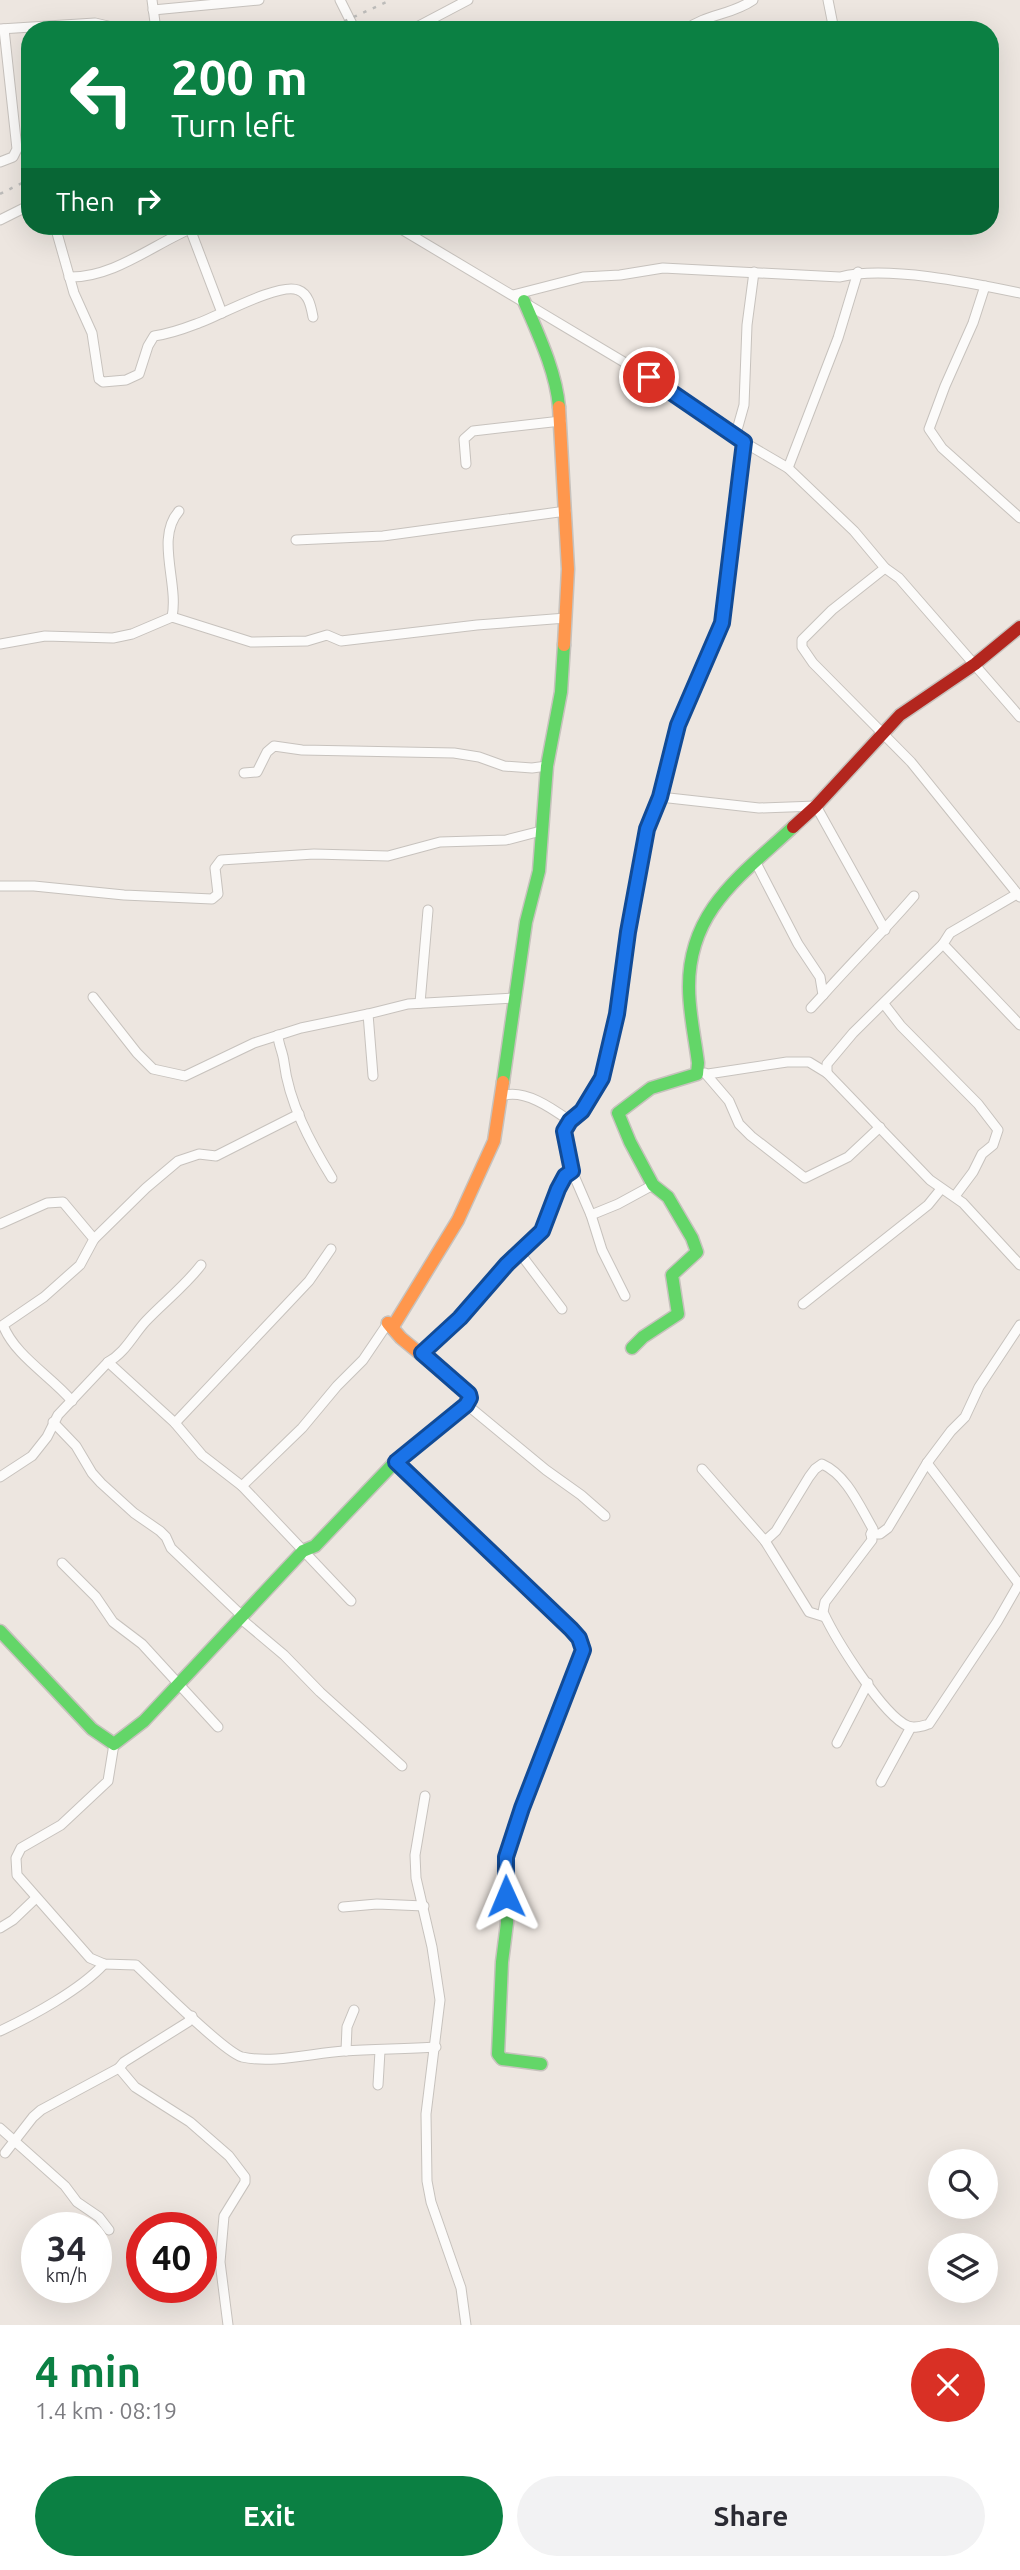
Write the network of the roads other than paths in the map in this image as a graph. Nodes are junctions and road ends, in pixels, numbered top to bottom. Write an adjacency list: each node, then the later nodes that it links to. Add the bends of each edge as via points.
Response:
1 (152, 0): 7 (street)
2 (259, 0): 7 (street)
3 (340, 0): 9 (street)
4 (468, 0): 10 (street)
5 (754, 0): 11 (street)
6 (828, 0): 12 (street)
7 (153, 10): 8 (street)
8 (155, 21)
9 (350, 21)
10 (428, 21)
11 (696, 21)
12 (832, 21)
13 (21, 28): 14 (street)
14 (2, 29): 15 (street, via 17,149)
15 (0, 162)
16 (21, 210): 17 (street)
17 (0, 220)
18 (57, 235): 24 (street)
19 (176, 235): 24 (street, via 111,268)
20 (195, 235): 28 (street)
21 (411, 235): 27 (street)
22 (754, 272): 23 (street, via 840,277); 27 (street, via 663,268 583,276); 31 (street)
23 (858, 272): 25 (street); 33 (street)
24 (69, 277): 28 (street, via 89,325 103,383 139,374 154,337)
25 (985, 286): 26 (street); 36 (street, via 929,429 942,448)
26 (1020, 293)
27 (518, 298): 30 (street, via 544,348); 31 (street, via 649,377)
28 (222, 313): 29 (street, via 293,289 306,295)
29 (313, 317)
30 (561, 421): 32 (street, via 472,430 464,439); 35 (street)
31 (739, 439): 33 (street); 48 (street, via 722,623 678,725)
32 (466, 464)
33 (788, 468): 38 (street, via 845,522)
34 (179, 511): 39 (street, via 168,527)
35 (566, 511): 37 (street, via 383,536); 40 (street)
36 (1020, 518)
37 (296, 540)
38 (884, 568): 43 (street, via 899,578); 45 (street, via 802,640 813,663)
39 (172, 617): 40 (street, via 251,642 307,641 327,635 341,641); 42 (street, via 113,638 45,636)
40 (566, 618): 46 (street, via 561,692)
41 (1020, 627): 43 (street)
42 (0, 644)
43 (975, 664): 44 (street); 45 (street)
44 (1018, 711)
45 (882, 732): 49 (street); 53 (street)
46 (547, 766): 47 (street, via 504,766 454,753 274,746 257,772); 50 (street)
47 (244, 773)
48 (660, 797): 49 (street, via 759,808); 72 (street, via 639,866 609,1054 602,1078)
49 (816, 806): 51 (street); 56 (street)
50 (541, 831): 52 (street, via 506,840 440,842 388,856 314,854 221,860 215,868 218,894 212,899); 60 (street, via 539,871)
51 (755, 861): 58 (street, via 820,977); 67 (street, via 711,907 692,954 689,988)
52 (0, 886)
53 (1017, 890): 57 (street, via 950,933)
54 (914, 896): 56 (street)
55 (428, 910): 61 (street)
56 (885, 930): 58 (street)
57 (943, 944): 62 (street); 65 (street)
58 (823, 995): 63 (street)
59 (93, 998): 66 (street, via 153,1069 185,1076)
60 (514, 998): 61 (street); 70 (street)
61 (420, 1003): 64 (street)
62 (884, 1004): 68 (street, via 834,1055); 78 (street, via 998,1130 993,1145)
63 (811, 1008)
64 (368, 1014): 66 (street); 69 (street)
65 (1020, 1025)
66 (278, 1035): 71 (street)
67 (703, 1072): 68 (street, via 809,1062); 73 (street, via 729,1101 738,1124 805,1178 848,1157); 76 (street, via 643,1090 618,1113)
68 (827, 1073): 73 (street)
69 (373, 1076)
70 (502, 1096): 72 (street, via 521,1095); 91 (street, via 494,1141 458,1220 392,1328)
71 (299, 1114): 75 (street); 81 (street, via 216,1156 199,1154 178,1161)
72 (570, 1121): 74 (street, via 564,1131)
73 (880, 1127): 77 (street)
74 (572, 1171): 79 (street); 84 (street, via 558,1189 542,1231)
75 (332, 1178)
76 (653, 1185): 79 (street); 93 (street, via 668,1197 697,1252 672,1275 678,1314 649,1331)
77 (941, 1189): 78 (street); 89 (street, via 928,1205)
78 (955, 1196): 85 (street)
79 (591, 1215): 88 (street)
80 (0, 1224): 81 (street, via 47,1203 63,1202)
81 (94, 1239): 96 (street, via 80,1265 3,1325 8,1339)
82 (331, 1249): 99 (street, via 309,1281)
83 (1020, 1250): 85 (street)
84 (519, 1252): 90 (street); 94 (street)
85 (1011, 1257): 87 (street)
86 (201, 1265): 95 (street)
87 (1020, 1265)
88 (625, 1296)
89 (803, 1304)
90 (562, 1309)
91 (388, 1323): 94 (street); 104 (street, via 363,1360 294,1437)
92 (1020, 1325): 101 (street, via 979,1387 965,1418)
93 (632, 1348)
94 (422, 1353): 97 (street, via 469,1394)
95 (108, 1362): 96 (street); 99 (street)
96 (72, 1401): 98 (street)
97 (466, 1405): 100 (street); 105 (street)
98 (53, 1422): 103 (street, via 32,1456); 113 (street, via 79,1450 92,1473 166,1537 171,1548)
99 (175, 1423): 104 (street, via 202,1455)
100 (396, 1462): 108 (street, via 314,1546); 135 (street, via 531,1588 582,1644 506,1857 507,1923 498,2054 502,2059)
101 (928, 1464): 106 (street, via 888,1528); 110 (street)
102 (702, 1469): 107 (street)
103 (0, 1477)
104 (242, 1486): 108 (street)
105 (605, 1516)
106 (871, 1534): 107 (street, via 873,1529 853,1494 834,1470 822,1464); 112 (street, via 872,1539 825,1602)
107 (765, 1541): 112 (street, via 810,1612)
108 (303, 1551): 111 (street); 113 (street)
109 (62, 1563): 116 (street, via 113,1622 170,1671)
110 (1019, 1583): 118 (street, via 929,1724)
111 (351, 1601)
112 (825, 1617): 115 (street)
113 (240, 1618): 116 (street); 121 (street)
114 (0, 1631): 120 (street, via 92,1729)
115 (867, 1683): 118 (street, via 885,1706); 119 (street)
116 (177, 1684): 117 (street); 120 (street, via 144,1721)
117 (218, 1727)
118 (911, 1727): 122 (street)
119 (837, 1743)
120 (114, 1744): 124 (street, via 108,1781 61,1825 22,1848 16,1858 17,1875)
121 (402, 1766)
122 (881, 1782)
123 (425, 1796): 125 (street, via 415,1855)
124 (36, 1898): 127 (street); 128 (street, via 90,1958)
125 (424, 1906): 126 (street); 132 (street, via 440,2000)
126 (343, 1907)
127 (0, 1928)
128 (104, 1964): 130 (street, via 136,1965); 131 (street, via 60,1998)
129 (354, 2010): 133 (street, via 347,2027)
130 (192, 2017): 133 (street, via 242,2057); 136 (street)
131 (0, 2031)
132 (436, 2047): 134 (street); 143 (street, via 426,2114 427,2181 461,2288)
133 (346, 2051): 134 (street)
134 (380, 2051): 137 (street)
135 (541, 2064)
136 (119, 2068): 139 (street, via 41,2110); 142 (street, via 135,2087 190,2122 229,2156 245,2177 224,2216 220,2262)
137 (378, 2085)
138 (0, 2128): 139 (street)
139 (15, 2141): 140 (street); 141 (street)
140 (5, 2153)
141 (92, 2212)
142 (228, 2325)
143 (467, 2325)

